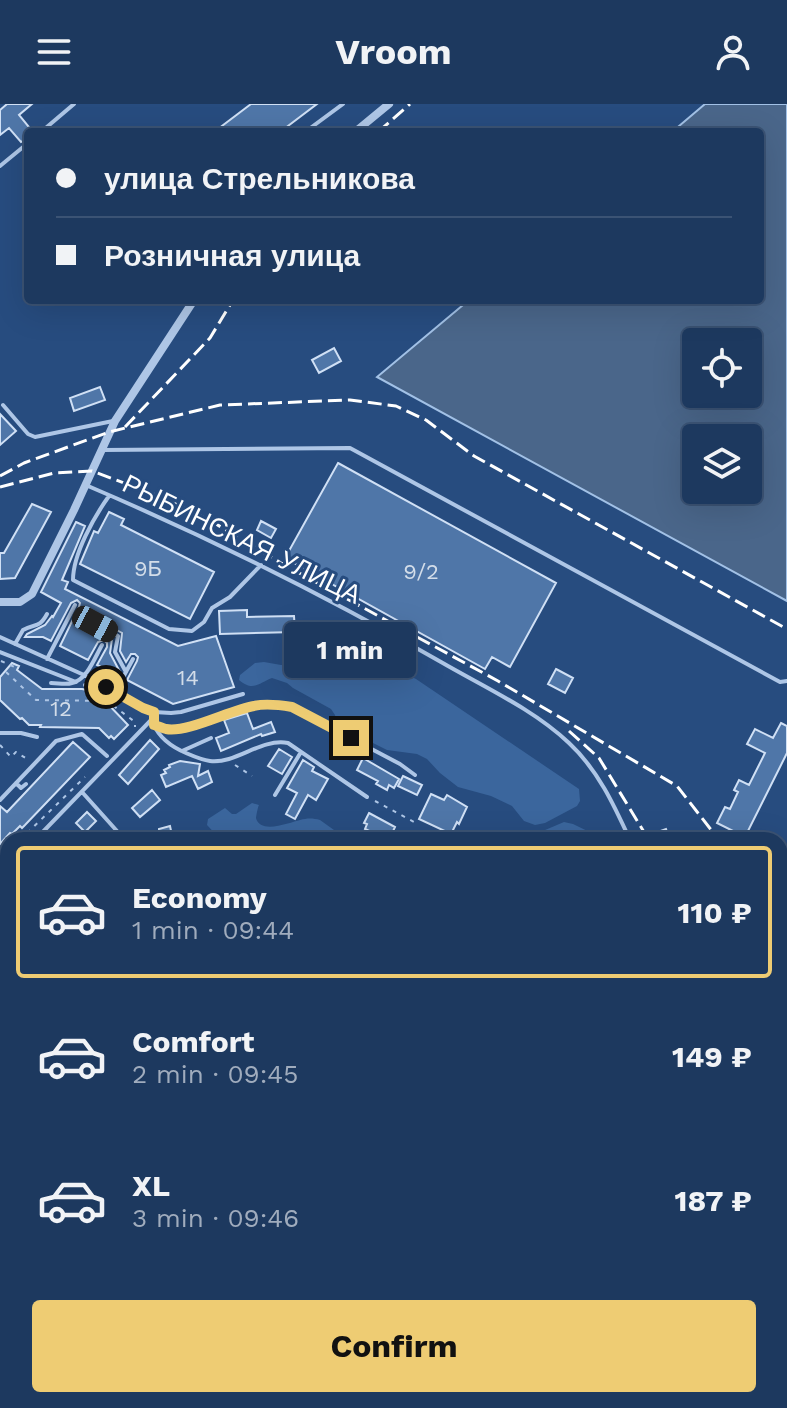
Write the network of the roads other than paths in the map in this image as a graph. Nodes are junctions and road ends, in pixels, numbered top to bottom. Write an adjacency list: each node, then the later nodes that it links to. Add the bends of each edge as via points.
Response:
1 (74, 104): 4 (lane)
2 (343, 104): 5 (lane)
3 (389, 104): 6 (street)
4 (46, 128)
5 (310, 128)
6 (360, 128)
7 (24, 146): 8 (lane)
8 (0, 166)
9 (191, 304): 11 (street)
10 (3, 405): 11 (lane, via 35,437)
11 (115, 421): 12 (street)
12 (101, 450): 13 (street); 28 (lane, via 350,448 780,682)
13 (85, 485): 14 (lane, РЫБИНСКАЯ УЛИЦА); 16 (street, via 32,594 20,602)
14 (109, 495): 15 (lane, РЫБИНСКАЯ УЛИЦА); 15 (lane, via 80,551 73,580 169,629 200,627 212,608)
15 (261, 565): 52 (lane, РЫБИНСКАЯ УЛИЦА, via 533,715 596,773)
16 (0, 602)
17 (75, 605): 24 (lane)
18 (47, 614): 21 (lane, via 38,626 23,630)
19 (95, 624): 26 (lane, via 118,636 115,652)
20 (0, 637): 21 (lane)
21 (15, 644): 24 (lane)
22 (102, 645): 27 (lane)
23 (0, 652): 29 (lane)
24 (47, 659): 27 (lane)
25 (133, 659): 26 (lane)
26 (126, 672): 33 (lane)
27 (84, 675): 29 (lane); 32 (lane)
28 (787, 681)
29 (76, 682): 30 (lane)
30 (51, 683)
31 (85, 685): 32 (lane)
32 (106, 687): 33 (lane)
33 (115, 692): 35 (lane)
34 (243, 694): 35 (lane, via 181,712)
35 (154, 712): 36 (lane)
36 (153, 722): 40 (lane, via 163,739); 43 (lane, via 176,729 248,707 292,707); 46 (lane)
37 (0, 733): 38 (lane)
38 (37, 737)
39 (211, 738): 40 (lane)
40 (182, 751): 41 (lane, via 207,761 228,760 279,742)
41 (301, 752): 47 (lane); 48 (lane)
42 (107, 756): 44 (lane, via 82,734 56,741)
43 (415, 775)
44 (16, 783): 45 (lane, via 19,790); 49 (lane)
45 (26, 784)
46 (82, 792): 50 (lane); 51 (lane)
47 (275, 795)
48 (367, 797)
49 (0, 800)
50 (43, 832)
51 (118, 832)
52 (627, 832)

